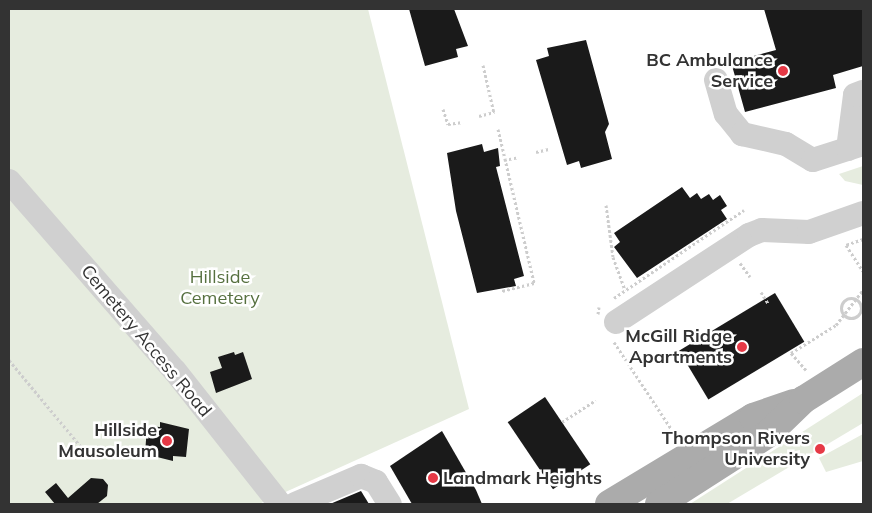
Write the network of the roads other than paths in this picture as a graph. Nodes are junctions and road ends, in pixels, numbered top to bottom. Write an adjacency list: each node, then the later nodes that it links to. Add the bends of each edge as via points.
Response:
1 (716, 80): 3 (lane, via 726,114 742,134 786,144 813,160)
2 (863, 92): 3 (lane, via 855,95)
3 (856, 147)
4 (9, 181): 9 (lane, Cemetery Access Road, via 175,371)
5 (863, 213): 6 (lane, via 809,232 762,230 749,235)
6 (607, 321)
7 (863, 362): 8 (main road)
8 (802, 400): 12 (main road, via 753,417); 13 (main road, via 768,434)
9 (280, 504)
10 (294, 504): 11 (lane, via 361,476 376,482)
11 (390, 504)
12 (609, 504)
13 (658, 504)

